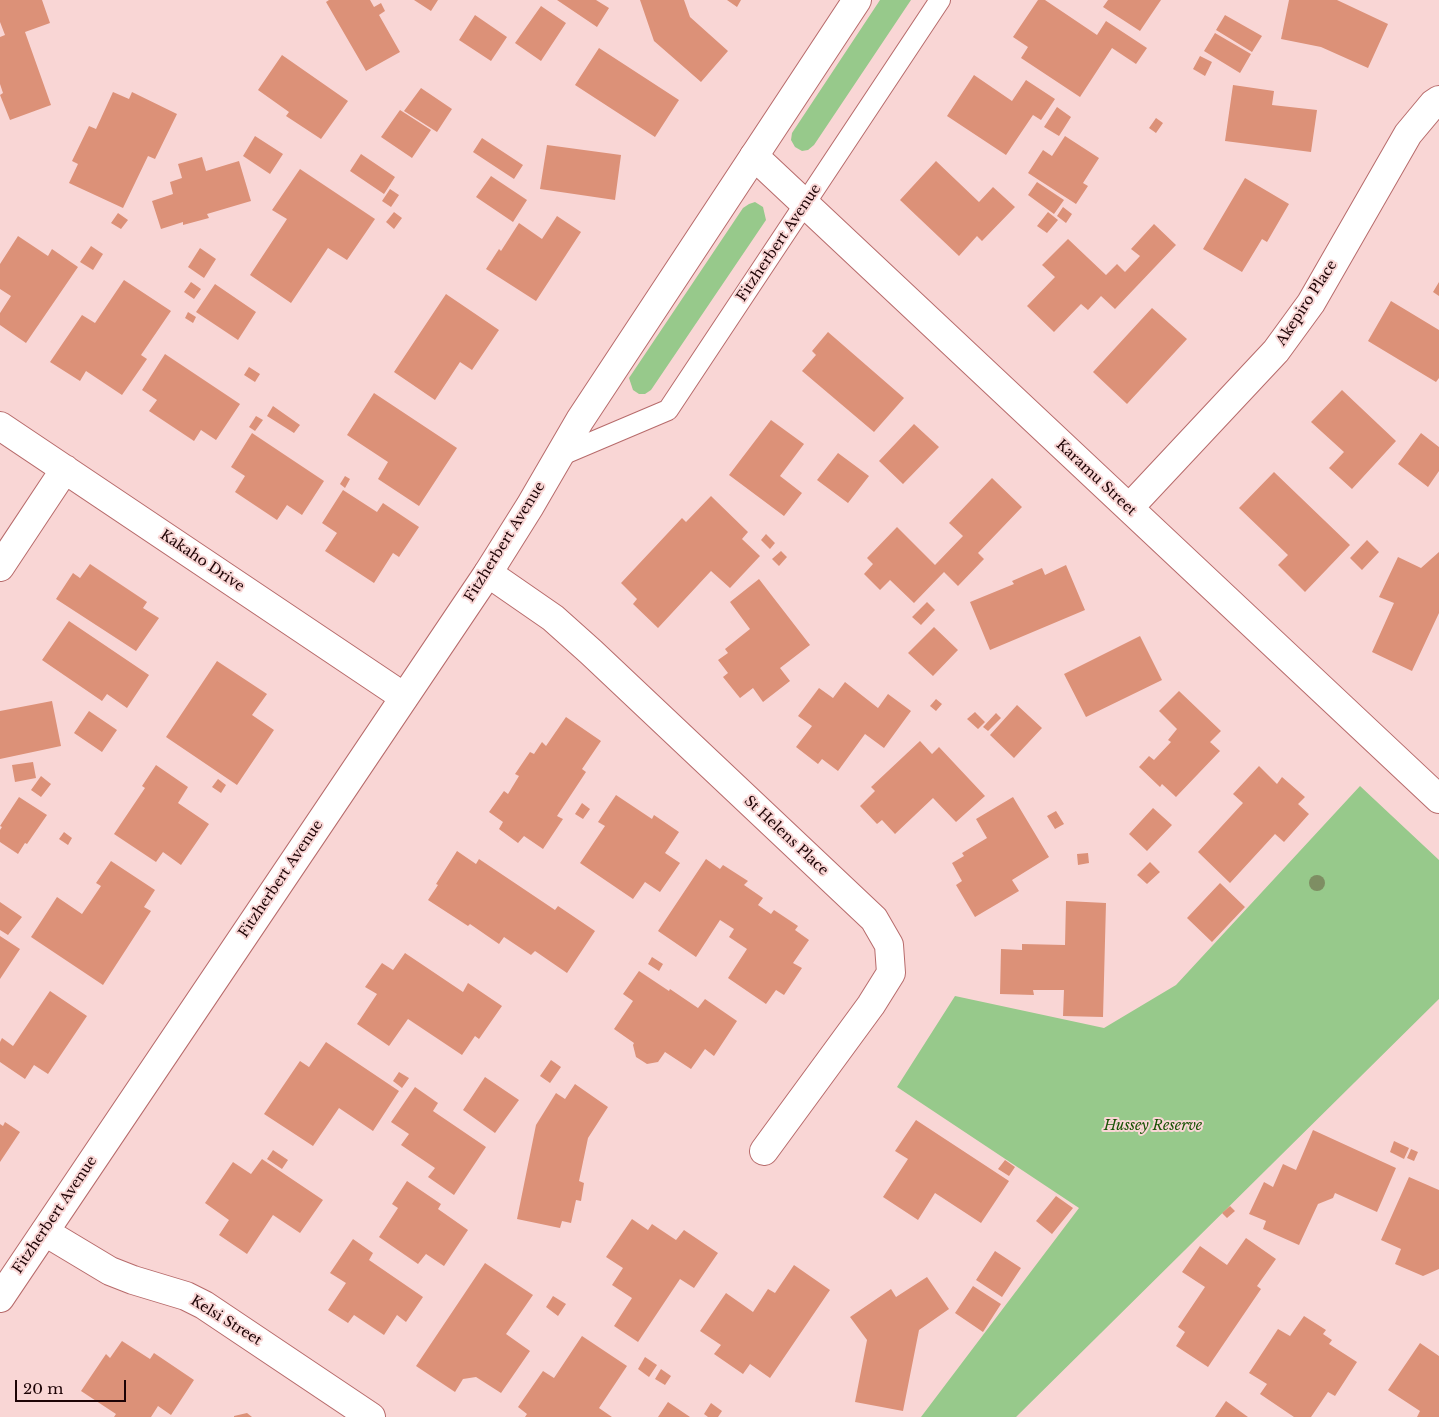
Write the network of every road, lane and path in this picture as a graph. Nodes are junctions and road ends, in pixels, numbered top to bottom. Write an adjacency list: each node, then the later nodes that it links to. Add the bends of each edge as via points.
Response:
1 (857, 0): 4 (street, Fitzherbert Avenue)
2 (940, 0): 5 (lane, Fitzherbert Avenue)
3 (1439, 100): 9 (street, Akepiro Place, via 1408,134 1311,302 1276,351)
4 (754, 156): 5 (street, Karamu Street); 7 (street, Fitzherbert Avenue, via 590,403)
5 (805, 204): 7 (lane, Fitzherbert Avenue, via 668,410); 9 (street, Karamu Street)
6 (0, 426): 8 (street, Kakaho Drive)
7 (558, 457): 11 (street, Fitzherbert Avenue)
8 (65, 469): 10 (street); 12 (street, Kakaho Drive)
9 (1129, 508): 13 (street, Karamu Street)
10 (0, 567)
11 (488, 573): 12 (street, Fitzherbert Avenue); 14 (street, St Helens Place, via 553,618 591,652 874,919 889,944 891,973)
12 (404, 697): 15 (street, Fitzherbert Avenue)
13 (1439, 799)
14 (764, 1151)
15 (45, 1232): 16 (street, Fitzherbert Avenue); 17 (street, Kelsi Street, via 110,1271 204,1305)
16 (0, 1298)
17 (371, 1417)

